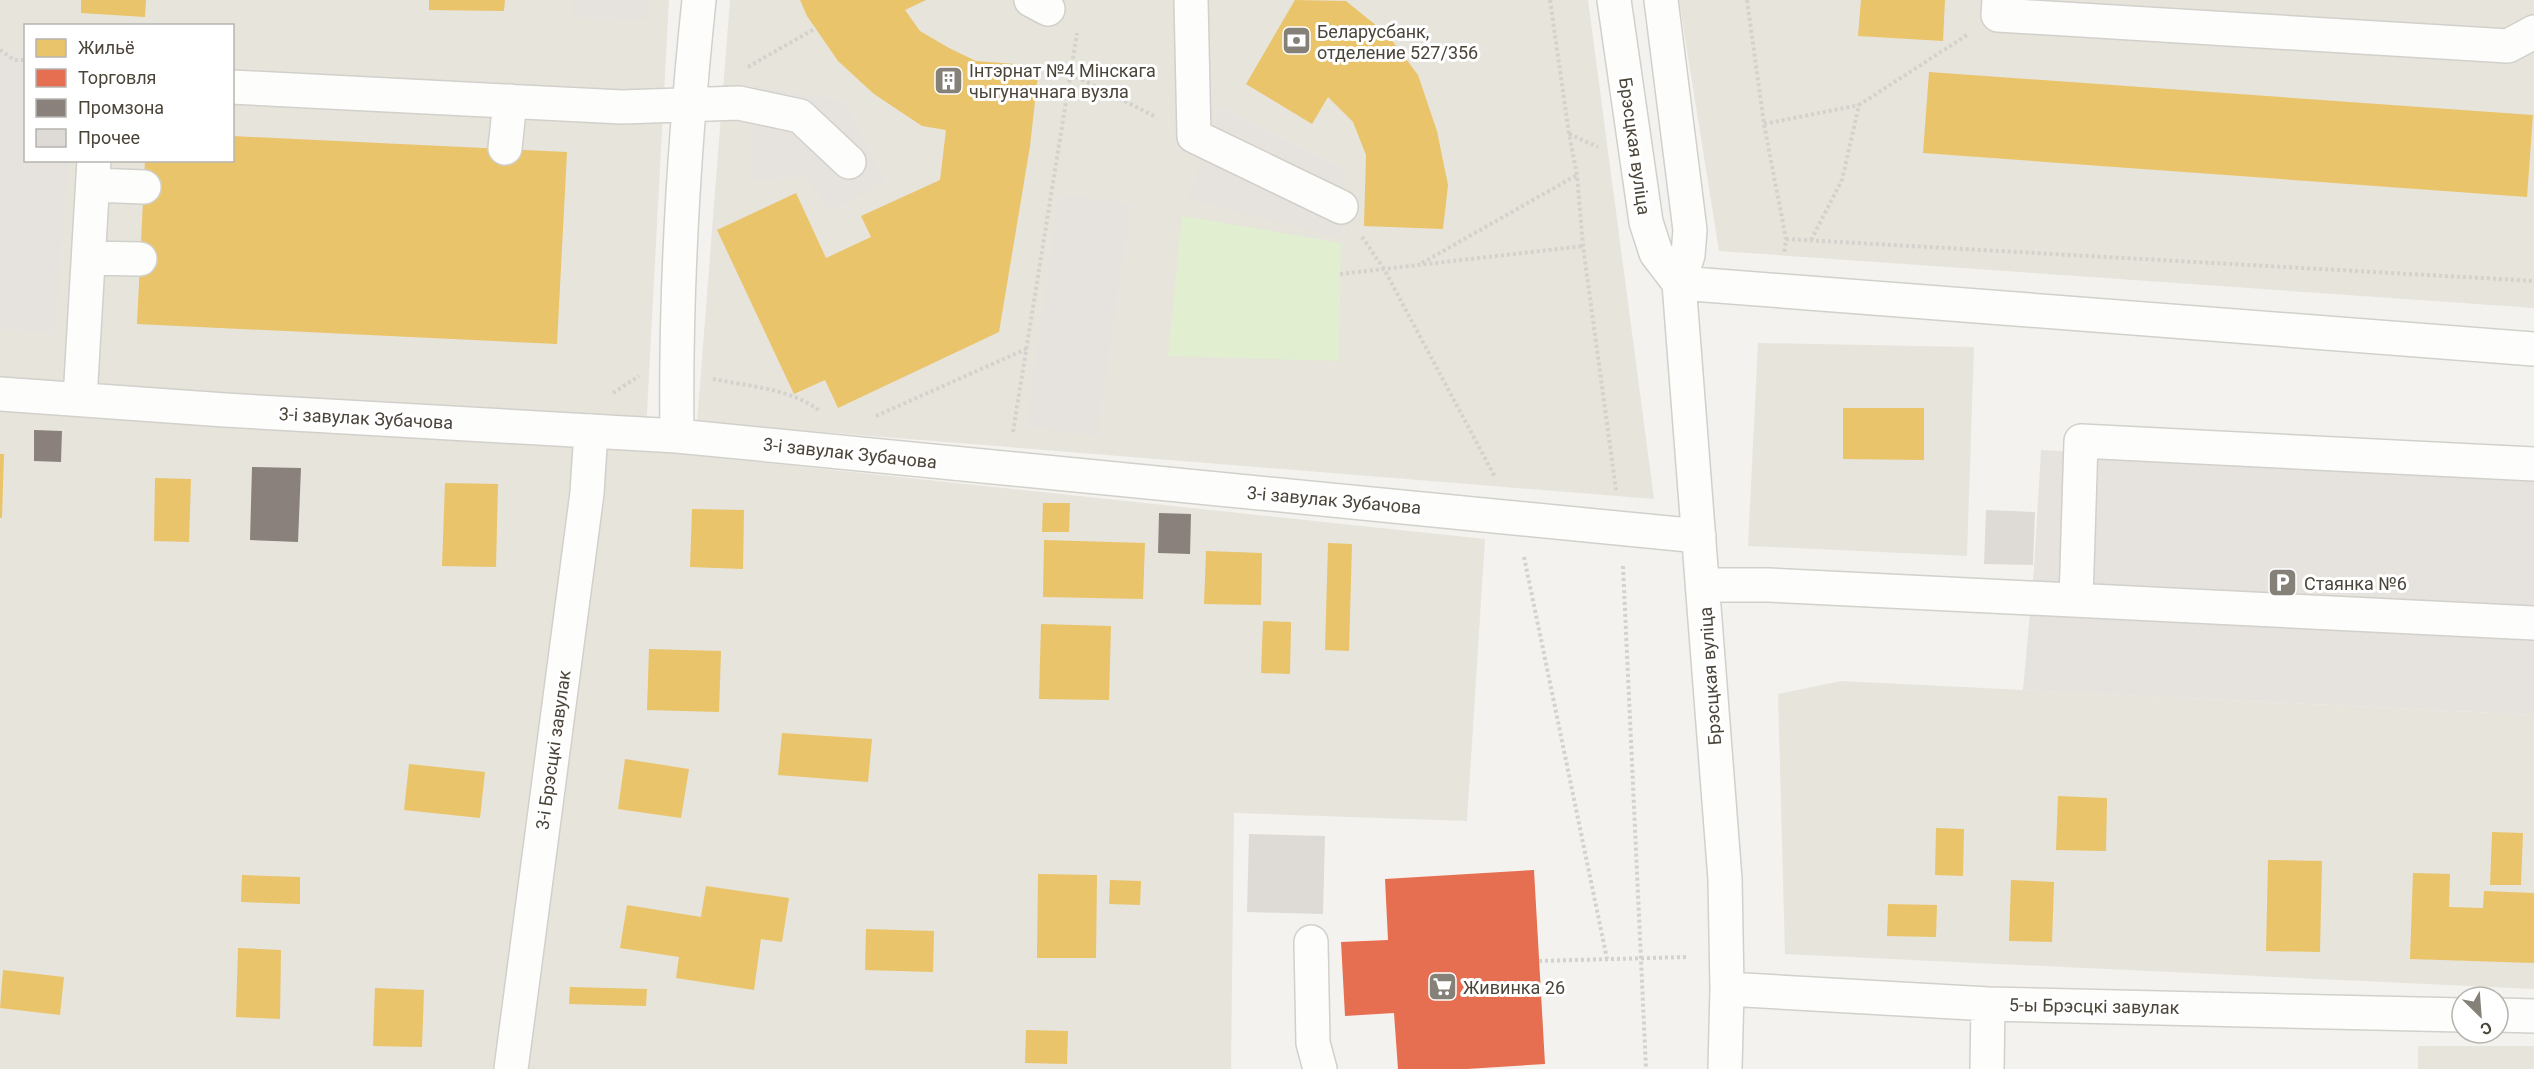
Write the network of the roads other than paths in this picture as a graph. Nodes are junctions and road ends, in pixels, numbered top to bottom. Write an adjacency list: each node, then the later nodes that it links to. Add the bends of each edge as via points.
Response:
1 (699, 0): 9 (street)
2 (1191, 0): 15 (street, via 1194,136)
3 (1614, 0): 18 (street, Брэсцкая вуліца, via 1646,222 1656,253)
4 (1661, 0): 18 (street, Брэсцкая вуліца, via 1690,230 1688,255)
5 (1999, 7): 6 (street)
6 (2200, 14): 7 (street, via 2508,46)
7 (2534, 32)
8 (234, 87): 10 (street)
9 (690, 91): 10 (street, via 622,107); 12 (street, via 800,116); 23 (street, via 676,372)
10 (510, 101): 11 (street)
11 (505, 148)
12 (849, 162)
13 (94, 173): 14 (street); 16 (street)
14 (144, 187)
15 (1341, 207)
16 (89, 258): 17 (street); 21 (street)
17 (140, 259)
18 (1679, 283): 19 (street); 25 (street, Брэсцкая вуліца)
19 (2534, 349)
20 (0, 394): 21 (street, 3-і завулак Зубачова)
21 (80, 399): 22 (street, 3-і завулак Зубачова)
22 (591, 431): 23 (street, 3-і завулак Зубачова); 35 (street, 3-і Брэсцкі завулак, via 587,493)
23 (677, 436): 25 (street, 3-і завулак Зубачова)
24 (2534, 464): 27 (street, via 2081,441)
25 (1699, 536): 26 (street, Брэсцкая вуліца)
26 (1703, 585): 27 (street); 30 (street, Брэсцкая вуліца, via 1725,879)
27 (2076, 600): 28 (street)
28 (2534, 623)
29 (1311, 942): 36 (street, via 1313,1043)
30 (1727, 989): 31 (street, 5-ы Брэсцкі завулак); 37 (street, Брэсцкая вуліца)
31 (1988, 1004): 32 (street, 5-ы Брэсцкі завулак); 38 (street)
32 (2450, 1015)
33 (2510, 1015): 34 (street)
34 (2534, 1016)
35 (511, 1069)
36 (1320, 1069)
37 (1725, 1069)
38 (1987, 1069)

